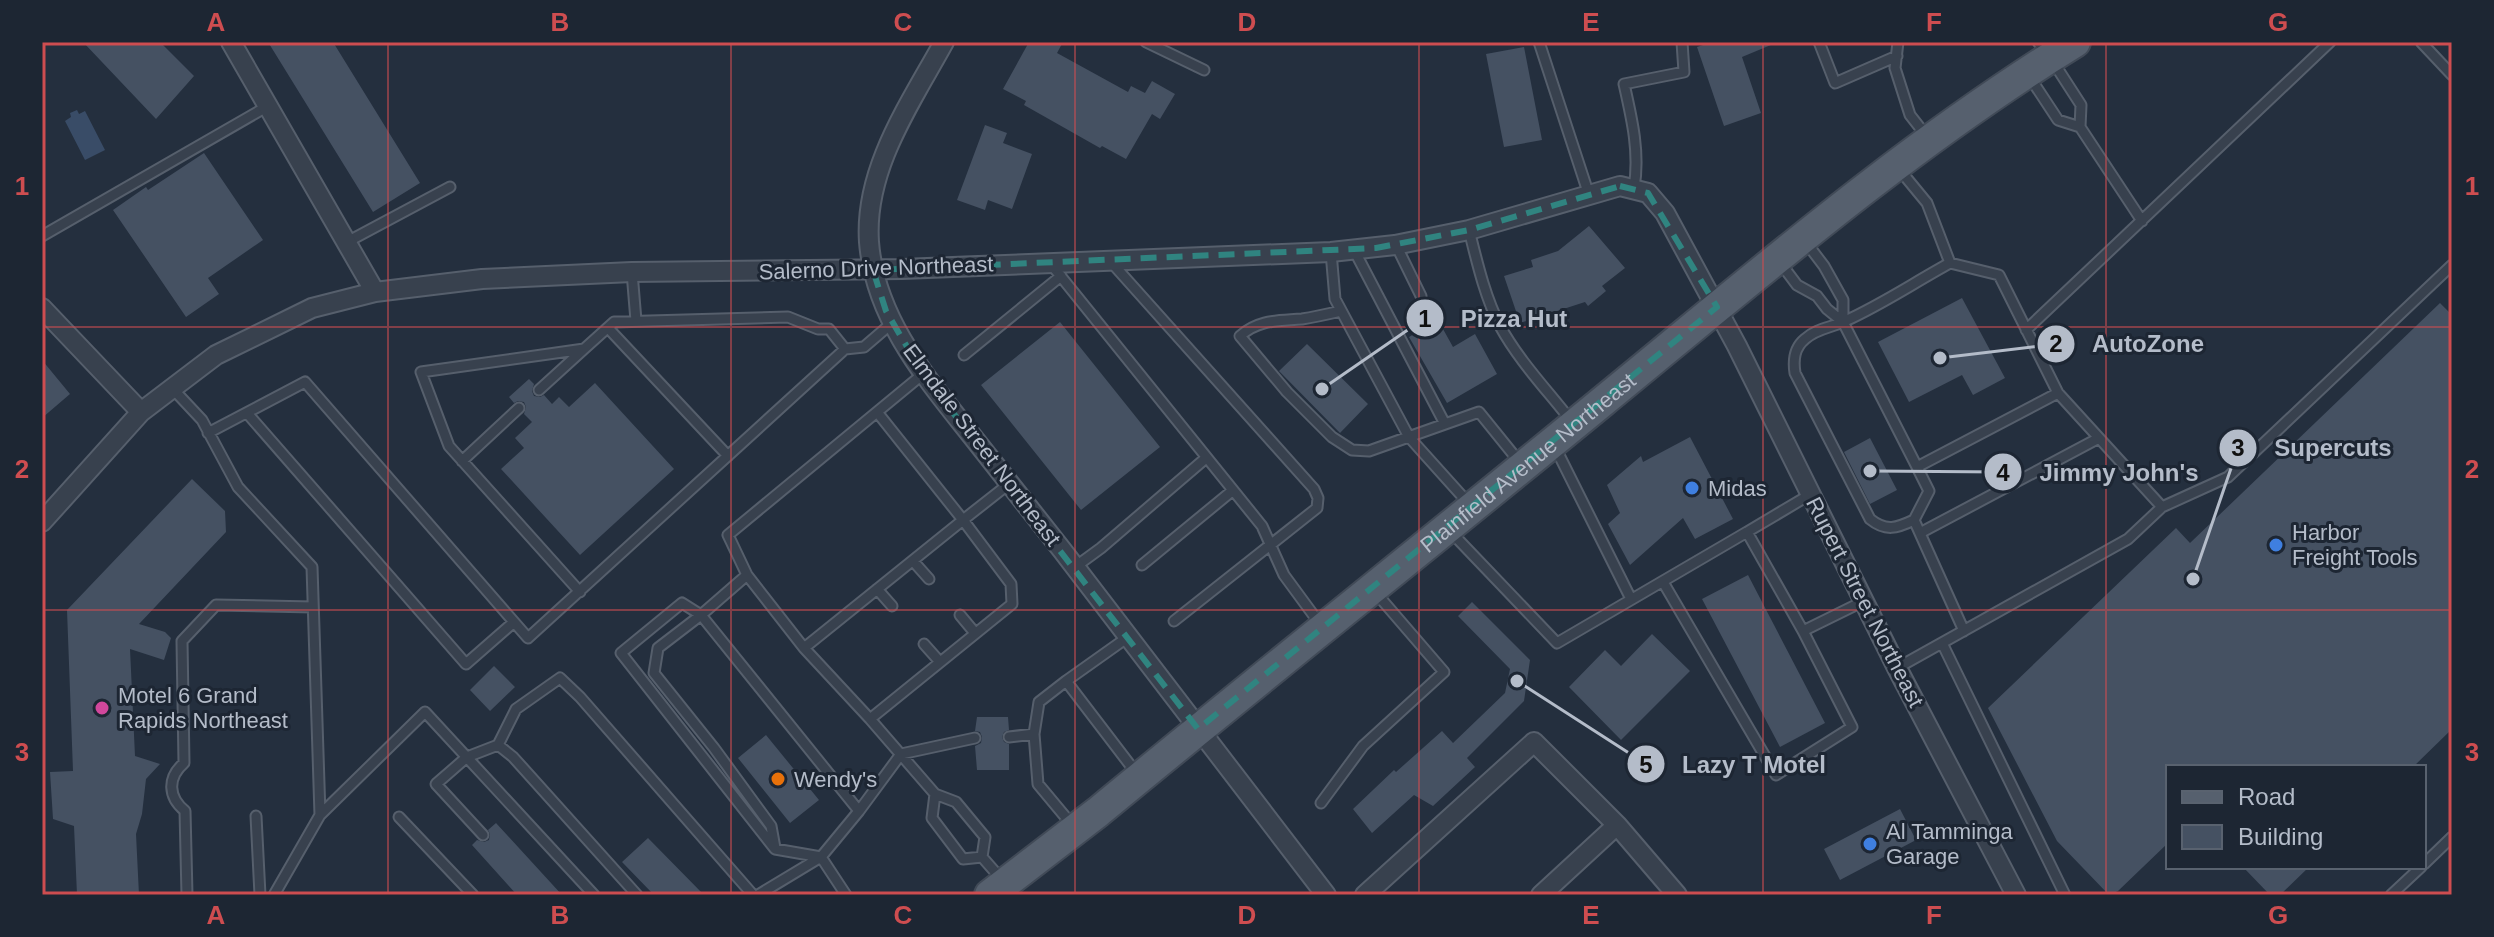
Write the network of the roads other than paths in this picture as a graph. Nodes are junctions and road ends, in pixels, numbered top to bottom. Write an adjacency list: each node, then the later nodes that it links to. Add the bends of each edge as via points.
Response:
1 (231, 42): 14 (street)
2 (944, 42): 33 (street, Elmdale Street Northeast, via 887,145 869,207)
3 (1146, 42): 12 (lane)
4 (1539, 42): 20 (lane)
5 (1682, 42): 19 (lane, via 1684,72 1624,84 1638,167)
6 (1819, 42): 11 (lane, via 1835,83)
7 (2330, 42): 21 (lane)
8 (2421, 42): 13 (lane)
9 (1900, 43): 11 (lane)
10 (2048, 53): 15 (lane, via 2081,105); 15 (lane, via 2058,120); 16 (main road, Plainfield Avenue Northeast)
11 (1897, 56): 16 (lane, via 1895,68 1910,115)
12 (1204, 70)
13 (2452, 75)
14 (268, 106): 23 (lane); 25 (street)
15 (2080, 127): 21 (lane)
16 (1930, 141): 17 (main road, Plainfield Avenue Northeast)
17 (1896, 166): 24 (main road, Plainfield Avenue Northeast); 31 (lane, via 1927,203)
18 (450, 187): 25 (lane)
19 (1634, 188): 20 (street, Salerno Drive Northeast, via 1620,186); 38 (street, via 1648,193 1665,213)
20 (1589, 195): 22 (street, Salerno Drive Northeast)
21 (2142, 221): 45 (lane)
22 (1469, 230): 26 (street, Salerno Drive Northeast); 59 (lane, via 1500,326 1534,374)
23 (42, 236)
24 (1803, 238): 29 (main road, Plainfield Avenue Northeast); 42 (lane, via 1843,300)
25 (347, 242): 36 (street)
26 (1395, 245): 27 (street, Salerno Drive Northeast); 37 (lane)
27 (1354, 250): 28 (street, Salerno Drive Northeast); 57 (lane)
28 (1331, 252): 30 (street, Salerno Drive Northeast); 40 (lane)
29 (1777, 258): 38 (main road, Plainfield Avenue Northeast); 42 (lane, via 1797,285)
30 (1109, 260): 34 (street, Salerno Drive Northeast); 78 (lane, via 1314,489 1317,508)
31 (1950, 263): 42 (lane); 45 (lane, via 1999,275)
32 (2452, 265): 71 (lane, via 2228,477)
33 (873, 270): 34 (street, Salerno Drive Northeast); 35 (street, Salerno Drive Northeast); 43 (street, Elmdale Street Northeast)
34 (1055, 270): 48 (lane); 63 (lane)
35 (632, 272): 36 (street, Salerno Drive Northeast, via 482,279); 41 (lane)
36 (375, 292): 50 (street, Salerno Drive Northeast, via 312,308 216,355)
37 (1421, 296)
38 (1717, 307): 59 (main road, Plainfield Avenue Northeast); 69 (street, Rupert Street Northeast)
39 (42, 308): 54 (street)
40 (1341, 311): 60 (lane); 60 (lane, via 1264,322 1240,336 1298,404 1352,450 1369,451)
41 (636, 321): 44 (lane, via 614,322); 47 (lane, via 788,317 829,329)
42 (1843, 322): 66 (lane); 73 (lane, via 1803,340 1793,360 1795,373 1870,519 1889,529)
43 (892, 323): 47 (lane, via 864,347); 49 (street, Elmdale Street Northeast)
44 (608, 328): 46 (lane); 62 (lane)
45 (2026, 330): 52 (lane)
46 (584, 349): 51 (lane); 64 (lane, via 421,372 449,446)
47 (845, 349): 62 (lane)
48 (964, 355)
49 (923, 374): 55 (lane); 67 (street, Elmdale Street Northeast)
50 (171, 387): 54 (street, Salerno Drive Northeast); 58 (lane)
51 (539, 390)
52 (2058, 393): 61 (lane); 66 (lane)
53 (519, 408): 64 (lane)
54 (141, 412): 74 (street, Salerno Drive Northeast)
55 (877, 412): 72 (lane); 82 (lane, via 728,535)
56 (247, 413): 58 (lane); 95 (lane, via 305,382); 95 (lane, via 466,664)
57 (1445, 424): 60 (lane); 65 (lane, via 1479,412)
58 (208, 433): 91 (lane, via 238,487 312,567)
59 (1563, 433): 65 (main road, Plainfield Avenue Northeast); 88 (lane)
60 (1409, 437): 70 (lane)
61 (2099, 438): 71 (lane); 77 (lane)
62 (728, 456): 87 (lane)
63 (1206, 458): 68 (lane); 81 (lane)
64 (462, 461): 87 (lane)
65 (1522, 466): 70 (main road, Plainfield Avenue Northeast)
66 (1917, 467): 73 (lane, via 1929,491)
67 (1010, 483): 72 (lane); 81 (street, Elmdale Street Northeast)
68 (1232, 491): 78 (lane); 80 (lane)
69 (1811, 494): 76 (lane); 89 (street, Rupert Street Northeast)
70 (1471, 507): 75 (main road, Plainfield Avenue Northeast)
71 (2162, 507): 98 (lane, via 2128,539)
72 (963, 520): 79 (lane); 99 (lane, via 1011,584 1012,604)
73 (1914, 520): 77 (lane)
74 (42, 522)
75 (1446, 527): 85 (main road, Plainfield Avenue Northeast); 88 (lane, via 1557,643)
76 (1747, 532): 84 (lane); 97 (lane)
77 (1920, 533): 98 (lane)
78 (1272, 544): 94 (lane); 96 (lane, via 1284,575)
79 (913, 561): 83 (lane); 86 (lane)
80 (1142, 565)
81 (1075, 567): 100 (street, Elmdale Street Northeast)
82 (747, 575): 92 (lane); 103 (lane)
83 (929, 579)
84 (1663, 582): 88 (lane); 97 (lane, via 1776,775 1852,727)
85 (1372, 587): 96 (main road, Plainfield Avenue Northeast); 117 (lane, via 1444,672 1363,746)
86 (877, 589): 90 (lane); 103 (lane)
87 (580, 592): 95 (lane, via 528,638)
88 (1631, 599)
89 (1864, 601): 97 (lane); 105 (street, Rupert Street Northeast)
90 (892, 606)
91 (313, 607): 119 (lane); 132 (lane, via 216,605 182,641 184,763 171,788 185,811)
92 (701, 615): 118 (lane); 126 (lane, via 658,648 654,673 771,826); 126 (lane, via 682,603 621,653)
93 (960, 615): 99 (lane)
94 (1174, 621)
95 (514, 622)
96 (1323, 627): 108 (main road, Plainfield Avenue Northeast)
97 (1803, 631)
98 (1964, 631): 101 (lane)
99 (975, 633): 104 (lane)
100 (1128, 637): 106 (lane); 108 (street, Elmdale Street Northeast)
101 (1942, 643): 105 (lane); 145 (lane)
102 (924, 644): 104 (lane)
103 (804, 648): 107 (lane)
104 (940, 662): 107 (lane)
105 (1897, 668): 144 (street, Rupert Street Northeast)
106 (1066, 681): 109 (lane, via 1039,702); 115 (lane)
107 (870, 719): 113 (lane)
108 (1198, 729): 115 (main road, Plainfield Avenue Northeast); 140 (street, Elmdale Street Northeast)
109 (1034, 734): 110 (lane); 123 (lane, via 1038,784)
110 (1009, 737)
111 (975, 738): 113 (lane)
112 (498, 745): 114 (lane); 137 (lane); 138 (lane, via 516,709 560,678)
113 (901, 754): 116 (lane); 118 (lane)
114 (467, 757): 119 (lane, via 425,712); 124 (lane, via 436,784); 136 (lane)
115 (1139, 777): 123 (main road, Plainfield Avenue Northeast)
116 (935, 794): 128 (lane, via 956,802 985,837); 128 (lane, via 932,818 963,859)
117 (1321, 803)
118 (859, 811): 127 (lane)
119 (320, 815): 134 (lane)
120 (256, 816): 133 (lane)
121 (399, 817): 135 (lane)
122 (1617, 825): 141 (street, via 1534,742); 142 (street); 143 (street)
123 (1075, 829): 131 (main road, Plainfield Avenue Northeast)
124 (483, 835)
125 (2452, 837): 129 (lane)
126 (775, 849): 127 (lane)
127 (821, 857): 138 (lane); 139 (lane)
128 (982, 857): 131 (lane)
129 (2426, 862)
130 (2419, 869): 146 (lane)
131 (998, 889)
132 (187, 895)
133 (260, 895)
134 (274, 895)
135 (473, 895)
136 (594, 895)
137 (637, 895)
138 (755, 895)
139 (846, 895)
140 (1326, 895)
141 (1365, 895)
142 (1541, 895)
143 (1677, 895)
144 (2016, 895)
145 (2065, 895)
146 (2391, 895)

